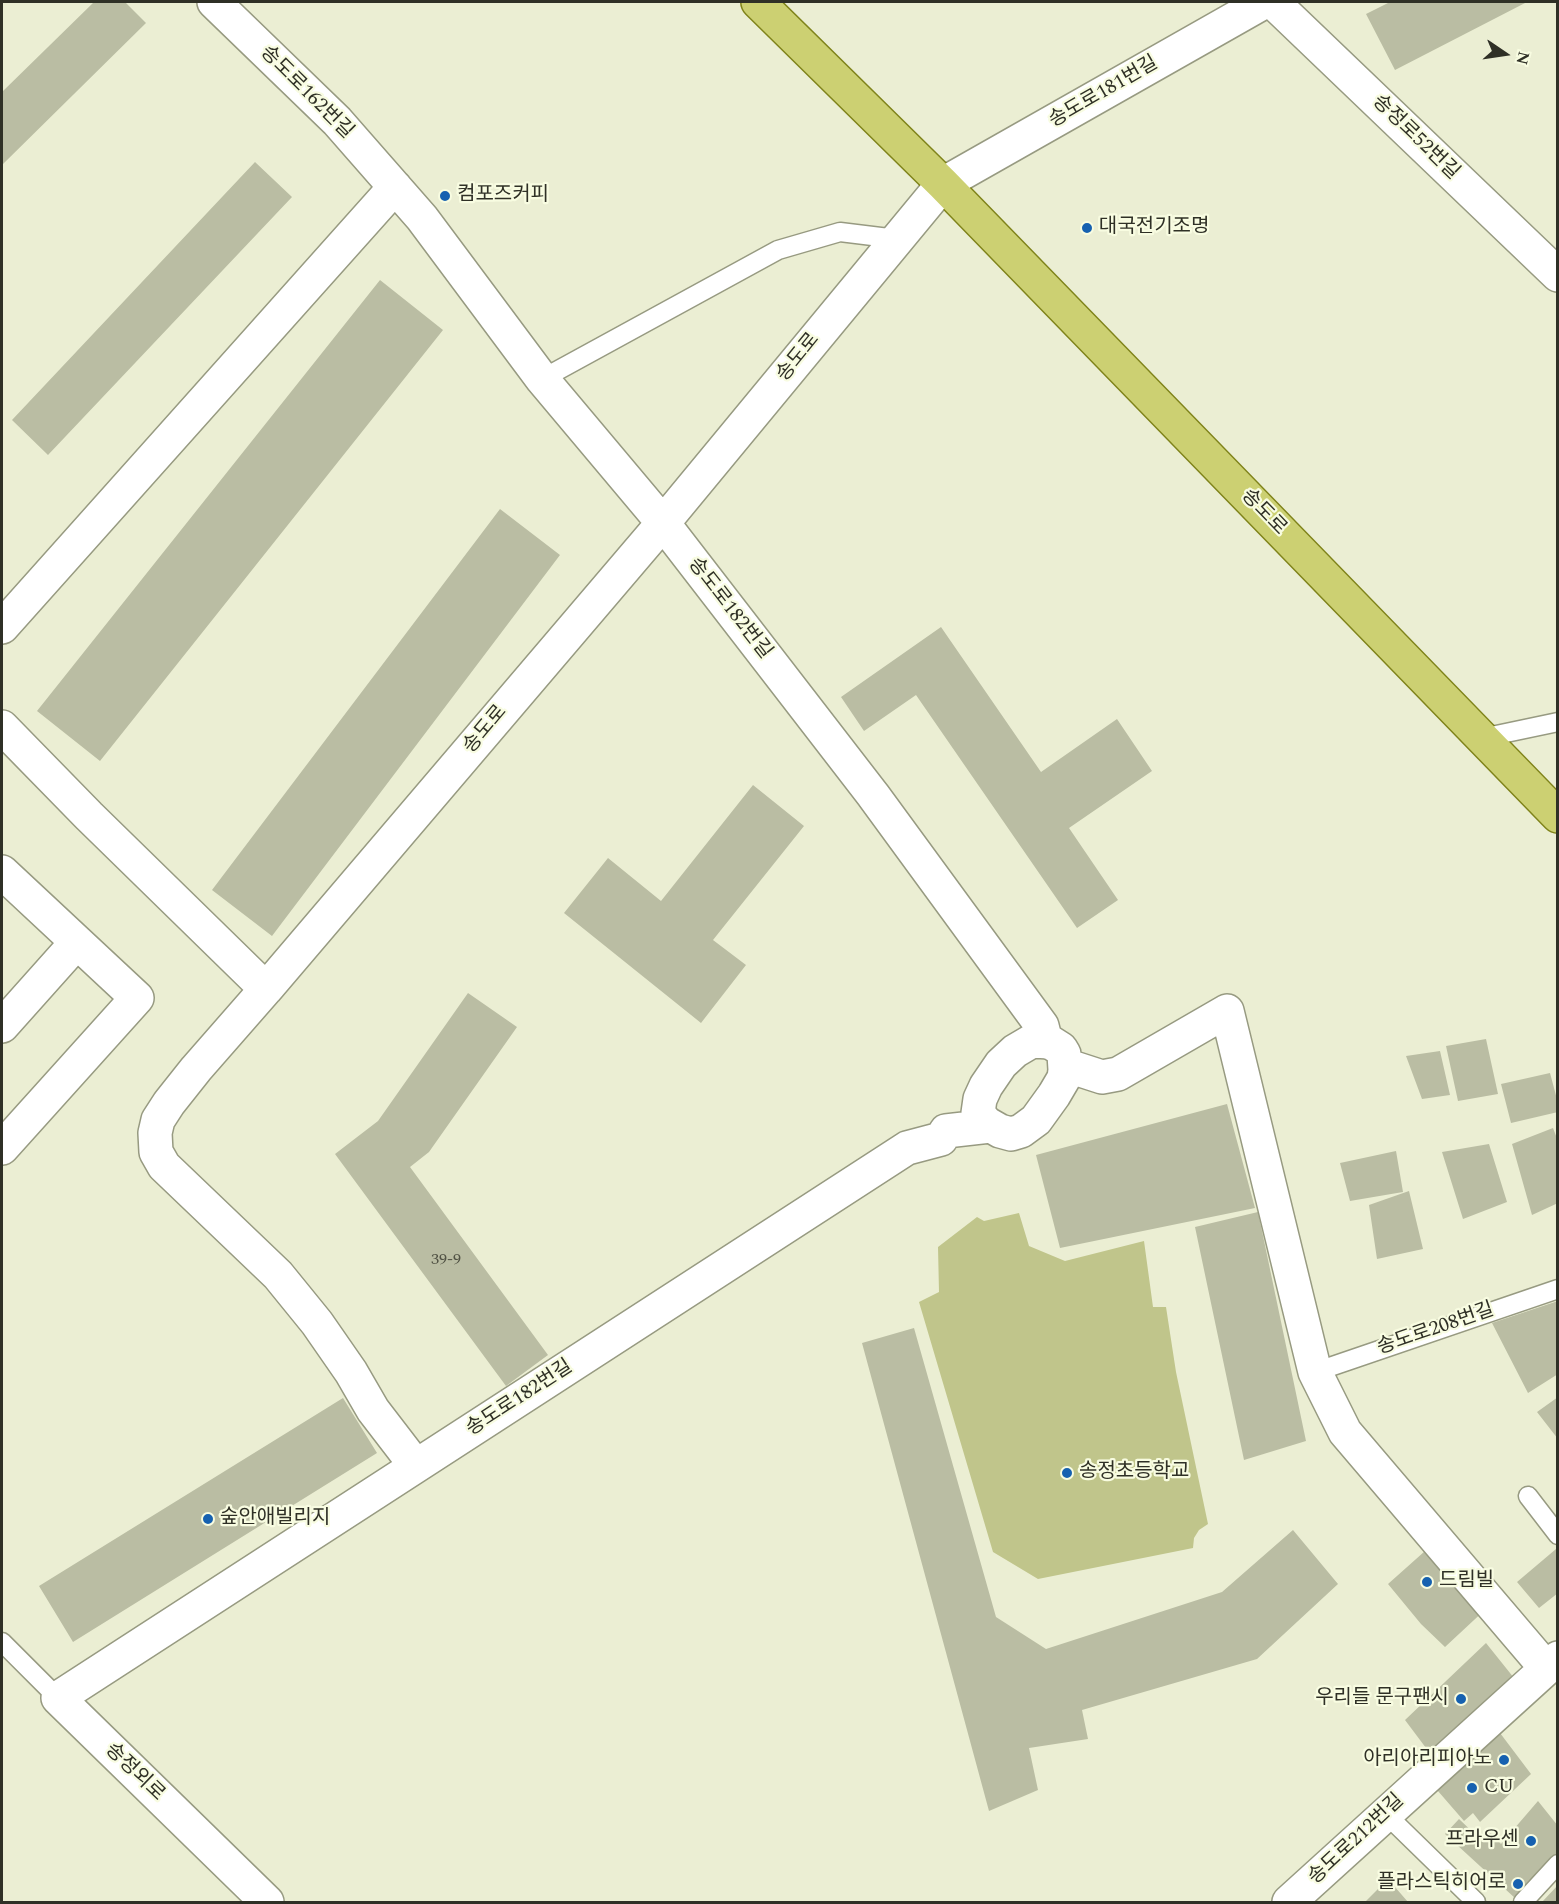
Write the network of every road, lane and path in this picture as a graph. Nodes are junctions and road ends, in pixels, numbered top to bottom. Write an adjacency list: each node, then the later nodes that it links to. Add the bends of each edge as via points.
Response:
1 (213, 2): 6 (street, 송도로162번길, via 337,121)
2 (758, 2): 5 (main road, 송도로)
3 (1264, 2): 5 (street, 송도로181번길)
4 (1273, 2): 8 (street, 송정로52번길)
5 (943, 184): 7 (street, 송도로); 14 (main road, 송도로)
6 (395, 187): 9 (street, 송도로182번길); 11 (street)
7 (897, 239): 9 (lane, via 840,232 778,250); 10 (street, 송도로)
8 (1557, 275)
9 (542, 379): 10 (street, 송도로182번길)
10 (663, 523): 18 (street, 송도로); 20 (street, 송도로182번길, via 873,795 1042,1026)
11 (2, 627)
12 (1557, 722): 14 (lane)
13 (2, 728): 18 (street)
14 (1482, 738): 15 (main road, 송도로)
15 (1557, 816)
16 (2, 872): 17 (street)
17 (77, 942): 19 (street); 22 (street, via 138,998)
18 (266, 989): 25 (street, 송도로, via 158,1120 156,1152 164,1166 278,1275 317,1323 373,1410)
19 (2, 1026)
20 (1056, 1054): 21 (street, via 1064,1078 1036,1120 1011,1134); 21 (street, via 1032,1041 1001,1064 980,1099 978,1113); 24 (street, via 1102,1077 1118,1074 1227,1011)
21 (990, 1126): 25 (street, 송도로182번길, via 946,1131 941,1139 907,1148)
22 (2, 1148)
23 (1557, 1289): 24 (lane, 송도로208번길)
24 (1315, 1371): 29 (street, via 1345,1432)
25 (416, 1466): 30 (street, 송도로182번길)
26 (1528, 1496): 27 (lane)
27 (1557, 1535)
28 (2, 1642): 30 (lane, 송정외로)
29 (1552, 1663): 31 (street, 송도로212번길)
30 (58, 1698): 33 (street, 송정외로)
31 (1383, 1816): 34 (street, 송도로212번길); 35 (lane)
32 (1557, 1864): 36 (lane)
33 (267, 1902)
34 (1289, 1902)
35 (1476, 1902)
36 (1523, 1902)

